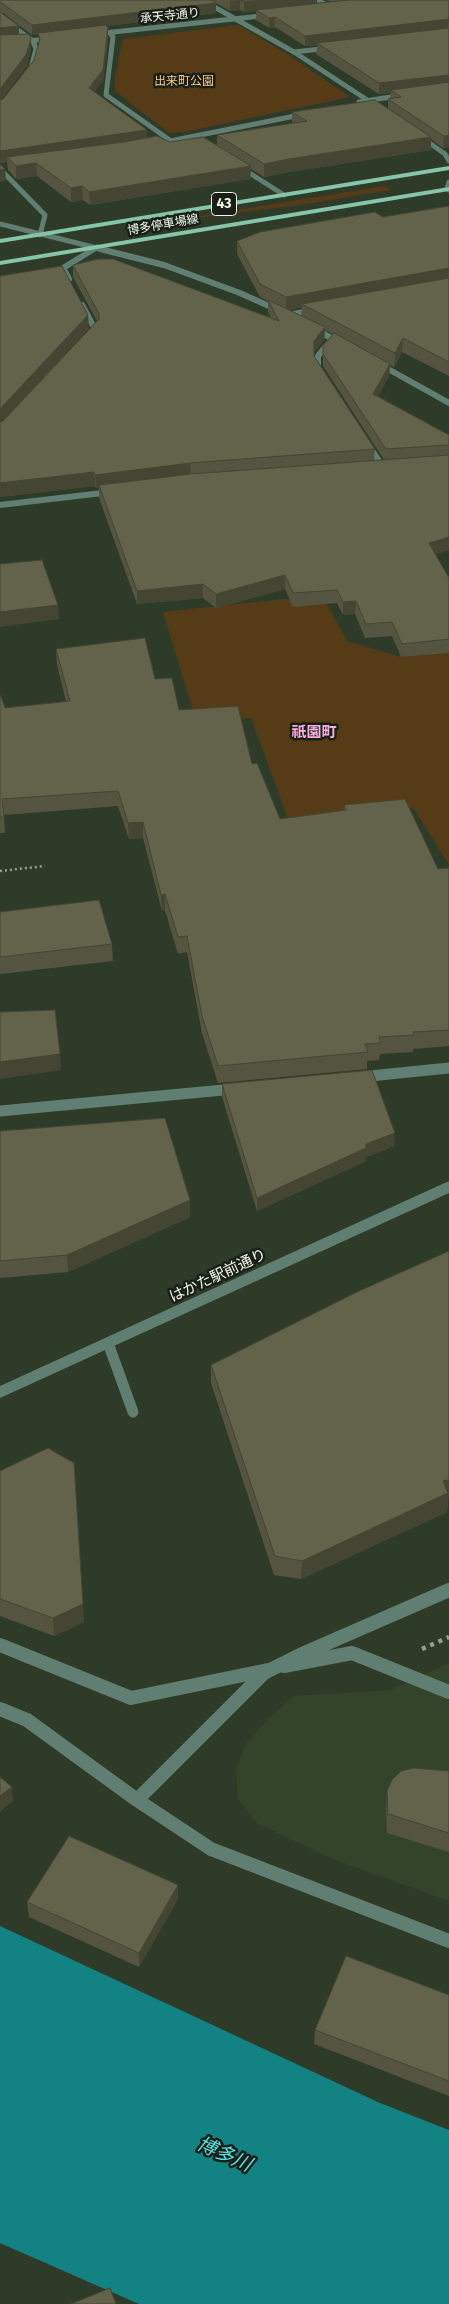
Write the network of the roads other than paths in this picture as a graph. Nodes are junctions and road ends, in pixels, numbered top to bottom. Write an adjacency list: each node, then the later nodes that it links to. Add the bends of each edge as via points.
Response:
1 (202, 0): 8 (street)
2 (317, 0): 4 (street)
3 (342, 7): 4 (street)
4 (333, 8): 5 (street)
5 (323, 9)
6 (275, 14): 8 (street, 承天寺通り)
7 (0, 17): 12 (street)
8 (237, 18): 9 (street, 承天寺通り); 15 (street)
9 (110, 33): 10 (street, 承天寺通り); 24 (street, via 113,37 106,95)
10 (91, 35)
11 (62, 38): 12 (street)
12 (33, 41): 13 (street); 16 (street, via 36,49 31,68)
13 (0, 42)
14 (333, 48): 15 (street)
15 (294, 52): 18 (street)
16 (20, 81)
17 (413, 94): 18 (street)
18 (368, 100): 19 (street); 20 (street)
19 (348, 104)
20 (383, 111)
21 (309, 113): 23 (street)
22 (414, 132): 27 (street, via 445,154)
23 (192, 137): 24 (street); 25 (street)
24 (171, 141): 26 (street)
25 (200, 142)
26 (152, 145)
27 (449, 161)
28 (233, 162): 33 (street)
29 (10, 166): 30 (street)
30 (0, 168): 35 (street, via 45,215)
31 (449, 168): 33 (main road, 博多停車場線 / 43)
32 (449, 188): 37 (main road, 博多停車場線 / 43)
33 (284, 195): 35 (main road, 博多停車場線 / 43)
34 (0, 224): 35 (street)
35 (40, 235): 36 (main road, 博多停車場線 / 43); 37 (street)
36 (0, 241)
37 (97, 247): 38 (main road, 博多停車場線 / 43); 39 (street, via 63,268); 42 (street, via 164,265 240,293)
38 (0, 263)
39 (72, 285)
40 (76, 294): 46 (street, via 95,328)
41 (325, 308): 42 (street)
42 (287, 315): 43 (street)
43 (294, 319)
44 (310, 326): 45 (street)
45 (332, 338): 47 (street); 49 (street, via 318,356 318,367)
46 (84, 341)
47 (349, 348)
48 (374, 361): 50 (street)
49 (329, 384)
50 (449, 403)
51 (361, 434): 53 (street)
52 (392, 466): 53 (street)
53 (383, 467): 54 (street)
54 (373, 468)
55 (114, 491): 56 (street)
56 (0, 505)
57 (449, 1068): 58 (street)
58 (351, 1078)
59 (244, 1088): 60 (street)
60 (0, 1111)
61 (449, 1187): 62 (street, はかた駅前通り)
62 (108, 1343): 63 (street, はかた駅前通り); 64 (street)
63 (0, 1392)
64 (133, 1412)
65 (449, 1590): 69 (street, via 264,1674)
66 (0, 1645): 67 (street, via 131,1698 352,1653)
67 (449, 1692)
68 (0, 1708): 69 (street, via 27,1720)
69 (137, 1800): 70 (street, via 211,1849)
70 (449, 1941)

